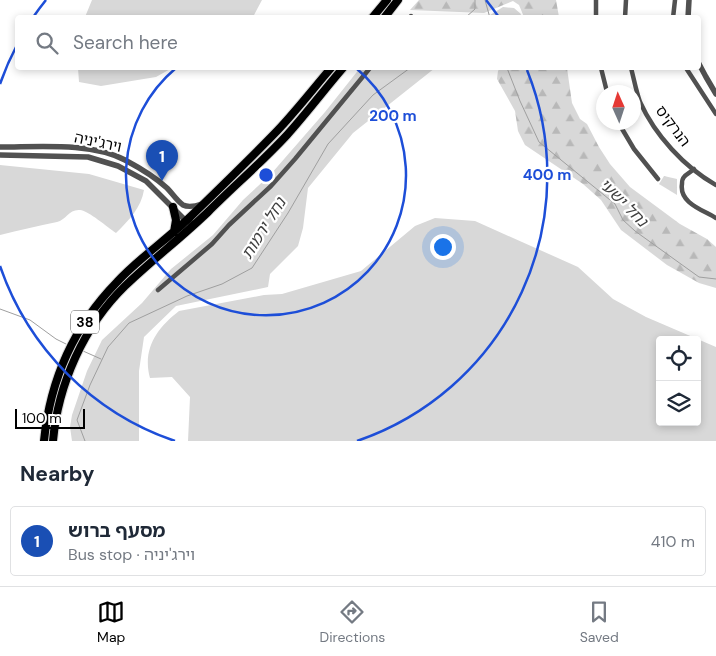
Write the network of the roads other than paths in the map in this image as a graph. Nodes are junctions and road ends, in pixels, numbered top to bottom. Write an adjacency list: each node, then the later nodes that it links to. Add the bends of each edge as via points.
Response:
1 (386, 0): 7 (highway)
2 (398, 0): 8 (highway)
3 (596, 0): 9 (street)
4 (626, 0): 10 (street)
5 (675, 0): 11 (street)
6 (689, 0): 12 (street)
7 (374, 15)
8 (386, 15)
9 (596, 15)
10 (625, 15)
11 (673, 15)
12 (688, 15)
13 (701, 68): 21 (street)
14 (329, 70): 29 (highway, 38, via 278,130)
15 (340, 70): 33 (highway, 38, via 287,134)
16 (368, 70): 35 (street, via 271,186 212,244)
17 (602, 70): 20 (street)
18 (632, 70): 26 (street, הנרקיס, via 646,114 666,142)
19 (687, 70): 22 (street)
20 (605, 85)
21 (716, 94)
22 (716, 114)
23 (623, 130): 27 (street)
24 (0, 147): 29 (street, וירג'יניה, via 68,148 110,154 147,173 183,205)
25 (0, 155): 30 (street, וירג'יניה, via 88,157 104,161 138,176)
26 (694, 169): 28 (street, הנרקיס); 31 (street, via 684,177 682,194 694,206)
27 (658, 179)
28 (716, 185)
29 (204, 204): 32 (highway, 38)
30 (173, 208): 32 (street, וירג'יניה); 34 (highway)
31 (716, 218)
32 (186, 221): 33 (street, וירג'יניה); 34 (highway, 38)
33 (195, 224): 37 (highway, 38, via 124,286 85,338 61,394)
34 (174, 232): 36 (highway, 38, via 117,281 77,333 52,391)
35 (158, 290)
36 (44, 441)
37 (53, 441)

